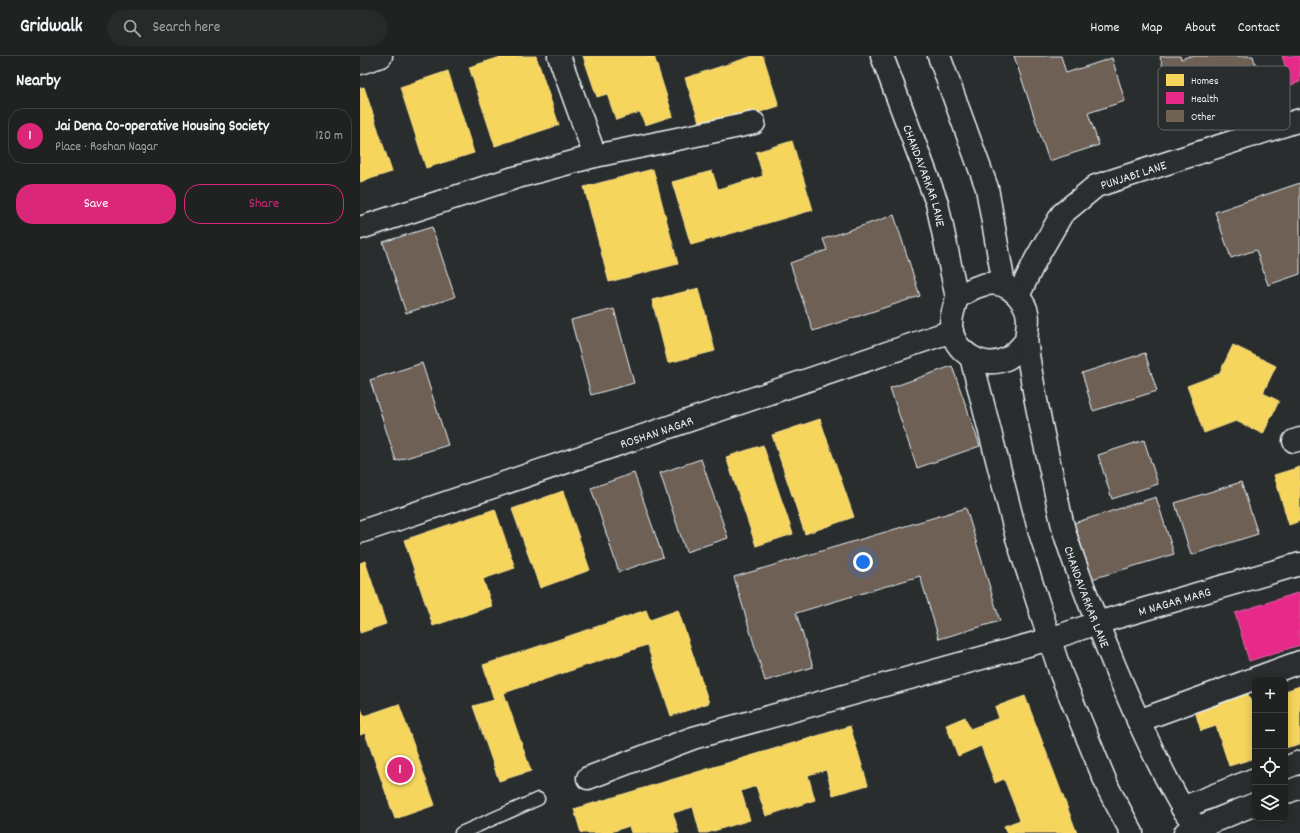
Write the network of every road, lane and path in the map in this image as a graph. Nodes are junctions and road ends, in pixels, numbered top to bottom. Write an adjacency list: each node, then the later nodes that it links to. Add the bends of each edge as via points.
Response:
1 (381, 56): 5 (street)
2 (559, 56): 10 (street)
3 (882, 56): 13 (street, CHANDAVARKAR LANE, via 937,203)
4 (940, 56): 12 (street, CHANDAVARKAR LANE, via 987,188)
5 (360, 63)
6 (1300, 120): 8 (street, PUNJABI LANE)
7 (754, 123): 10 (street)
8 (1290, 123)
9 (1269, 130): 12 (street, PUNJABI LANE, via 1096,186 1062,214 1036,259)
10 (595, 156): 11 (street, via 514,178)
11 (360, 228)
12 (1011, 290): 13 (street, via 980,285); 15 (street, CHANDAVARKAR LANE, via 1025,305 1029,329)
13 (957, 298): 14 (street, CHANDAVARKAR LANE)
14 (952, 331): 16 (street, via 961,349); 17 (street, ROSHAN NAGAR)
15 (1026, 341): 16 (street, via 1007,358 995,362); 19 (street, CHANDAVARKAR LANE, via 1035,404 1065,534)
16 (971, 357): 20 (street, via 1017,538)
17 (360, 532)
18 (1300, 564): 19 (street, M NAGAR MARG)
19 (1097, 623): 20 (street, M NAGAR MARG); 22 (street, CHANDAVARKAR LANE)
20 (1050, 639): 25 (street, M NAGAR MARG, via 693,738); 34 (street, via 1061,674 1109,790)
21 (1300, 662): 22 (street)
22 (1138, 721): 31 (street, CHANDAVARKAR LANE)
23 (1300, 762): 24 (street)
24 (1288, 767)
25 (588, 778)
26 (1252, 780): 31 (street)
27 (1300, 787): 28 (street)
28 (1288, 792)
29 (538, 799): 33 (lane)
30 (1252, 805): 32 (street)
31 (1182, 808): 32 (street, CHANDAVARKAR LANE)
32 (1194, 831)
33 (461, 833)
34 (1132, 833)

